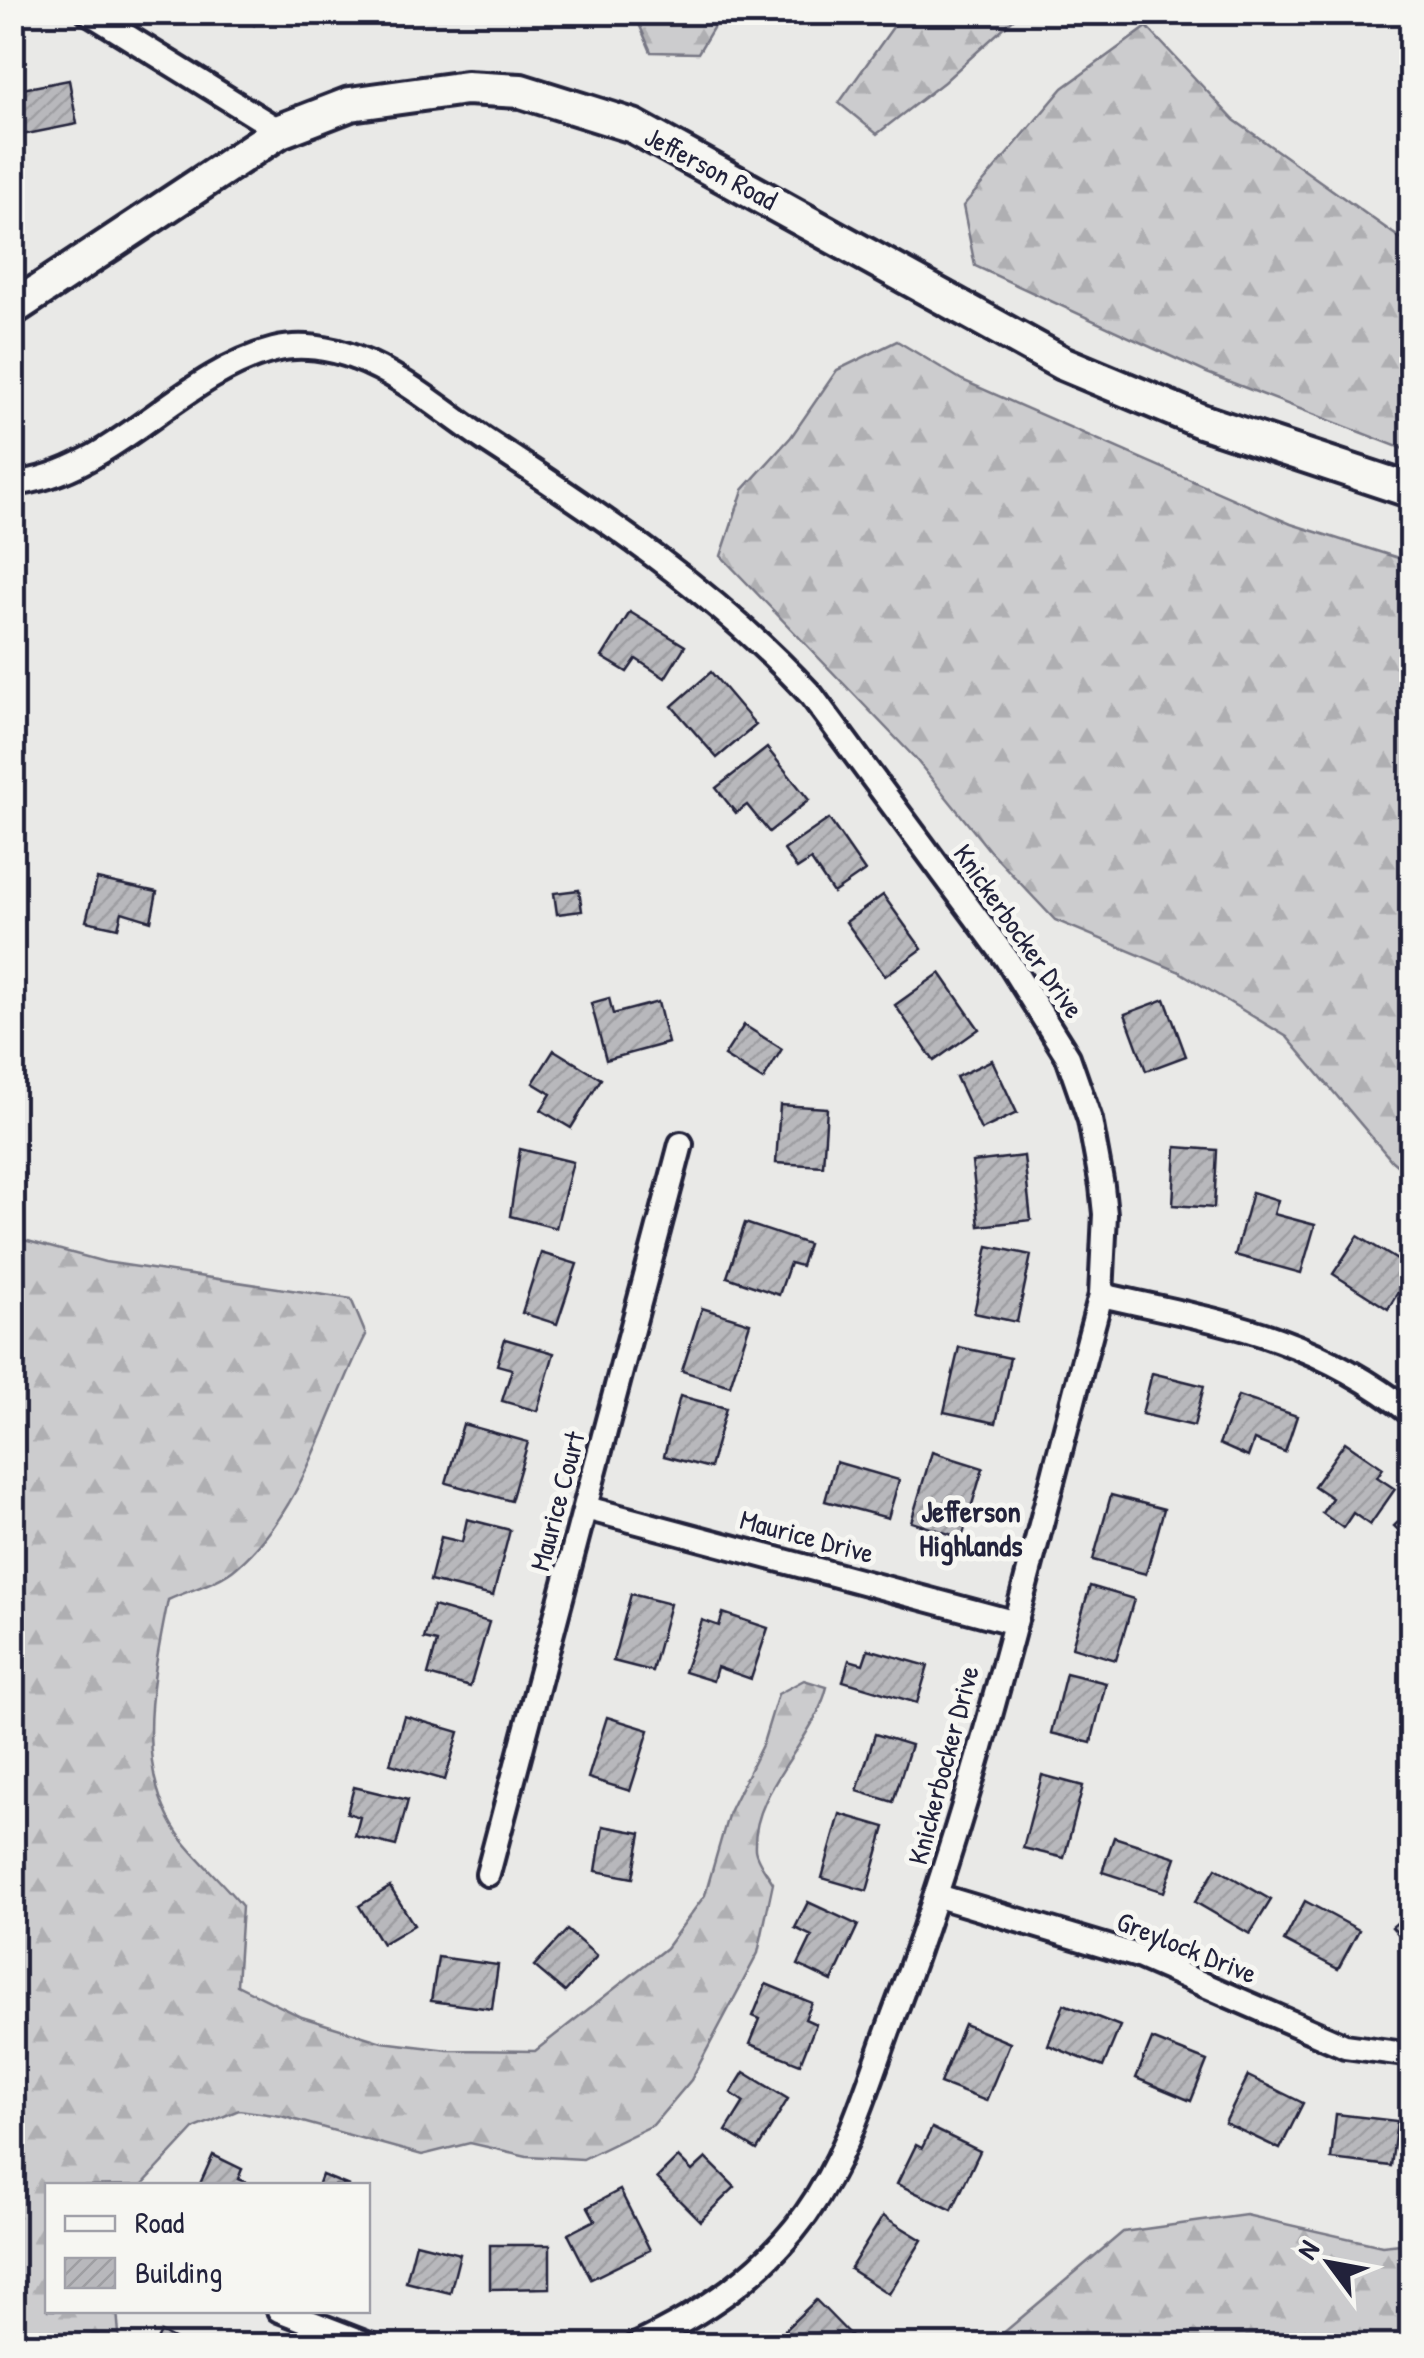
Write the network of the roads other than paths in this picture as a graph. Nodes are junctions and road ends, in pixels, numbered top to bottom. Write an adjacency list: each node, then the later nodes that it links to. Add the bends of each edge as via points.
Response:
1 (88, 12): 2 (street)
2 (280, 130): 3 (street, Jefferson Road); 5 (street, Jefferson Road, via 350,104 405,93 521,91 572,104 690,155 1062,363 1202,421)
3 (12, 309)
4 (12, 484): 7 (street, Knickerbocker Drive, via 84,464 247,361 272,350 313,348 372,365 637,540 700,588 812,696 1053,1028 1082,1090 1097,1152 1105,1214)
5 (1412, 491)
6 (681, 1144): 9 (street, Maurice Court)
7 (1101, 1295): 8 (street, via 1295,1342); 10 (street, Knickerbocker Drive)
8 (1412, 1414)
9 (586, 1508): 10 (street, Maurice Drive); 11 (street, Maurice Court)
10 (1012, 1622): 12 (street, Knickerbocker Drive)
11 (488, 1874)
12 (938, 1896): 13 (street, Greylock Drive, via 1138,1956 1345,2046); 16 (street, Knickerbocker Drive, via 847,2142 806,2214 741,2283)
13 (1412, 2054)
14 (287, 2313): 15 (street)
15 (372, 2346)
16 (634, 2346)

